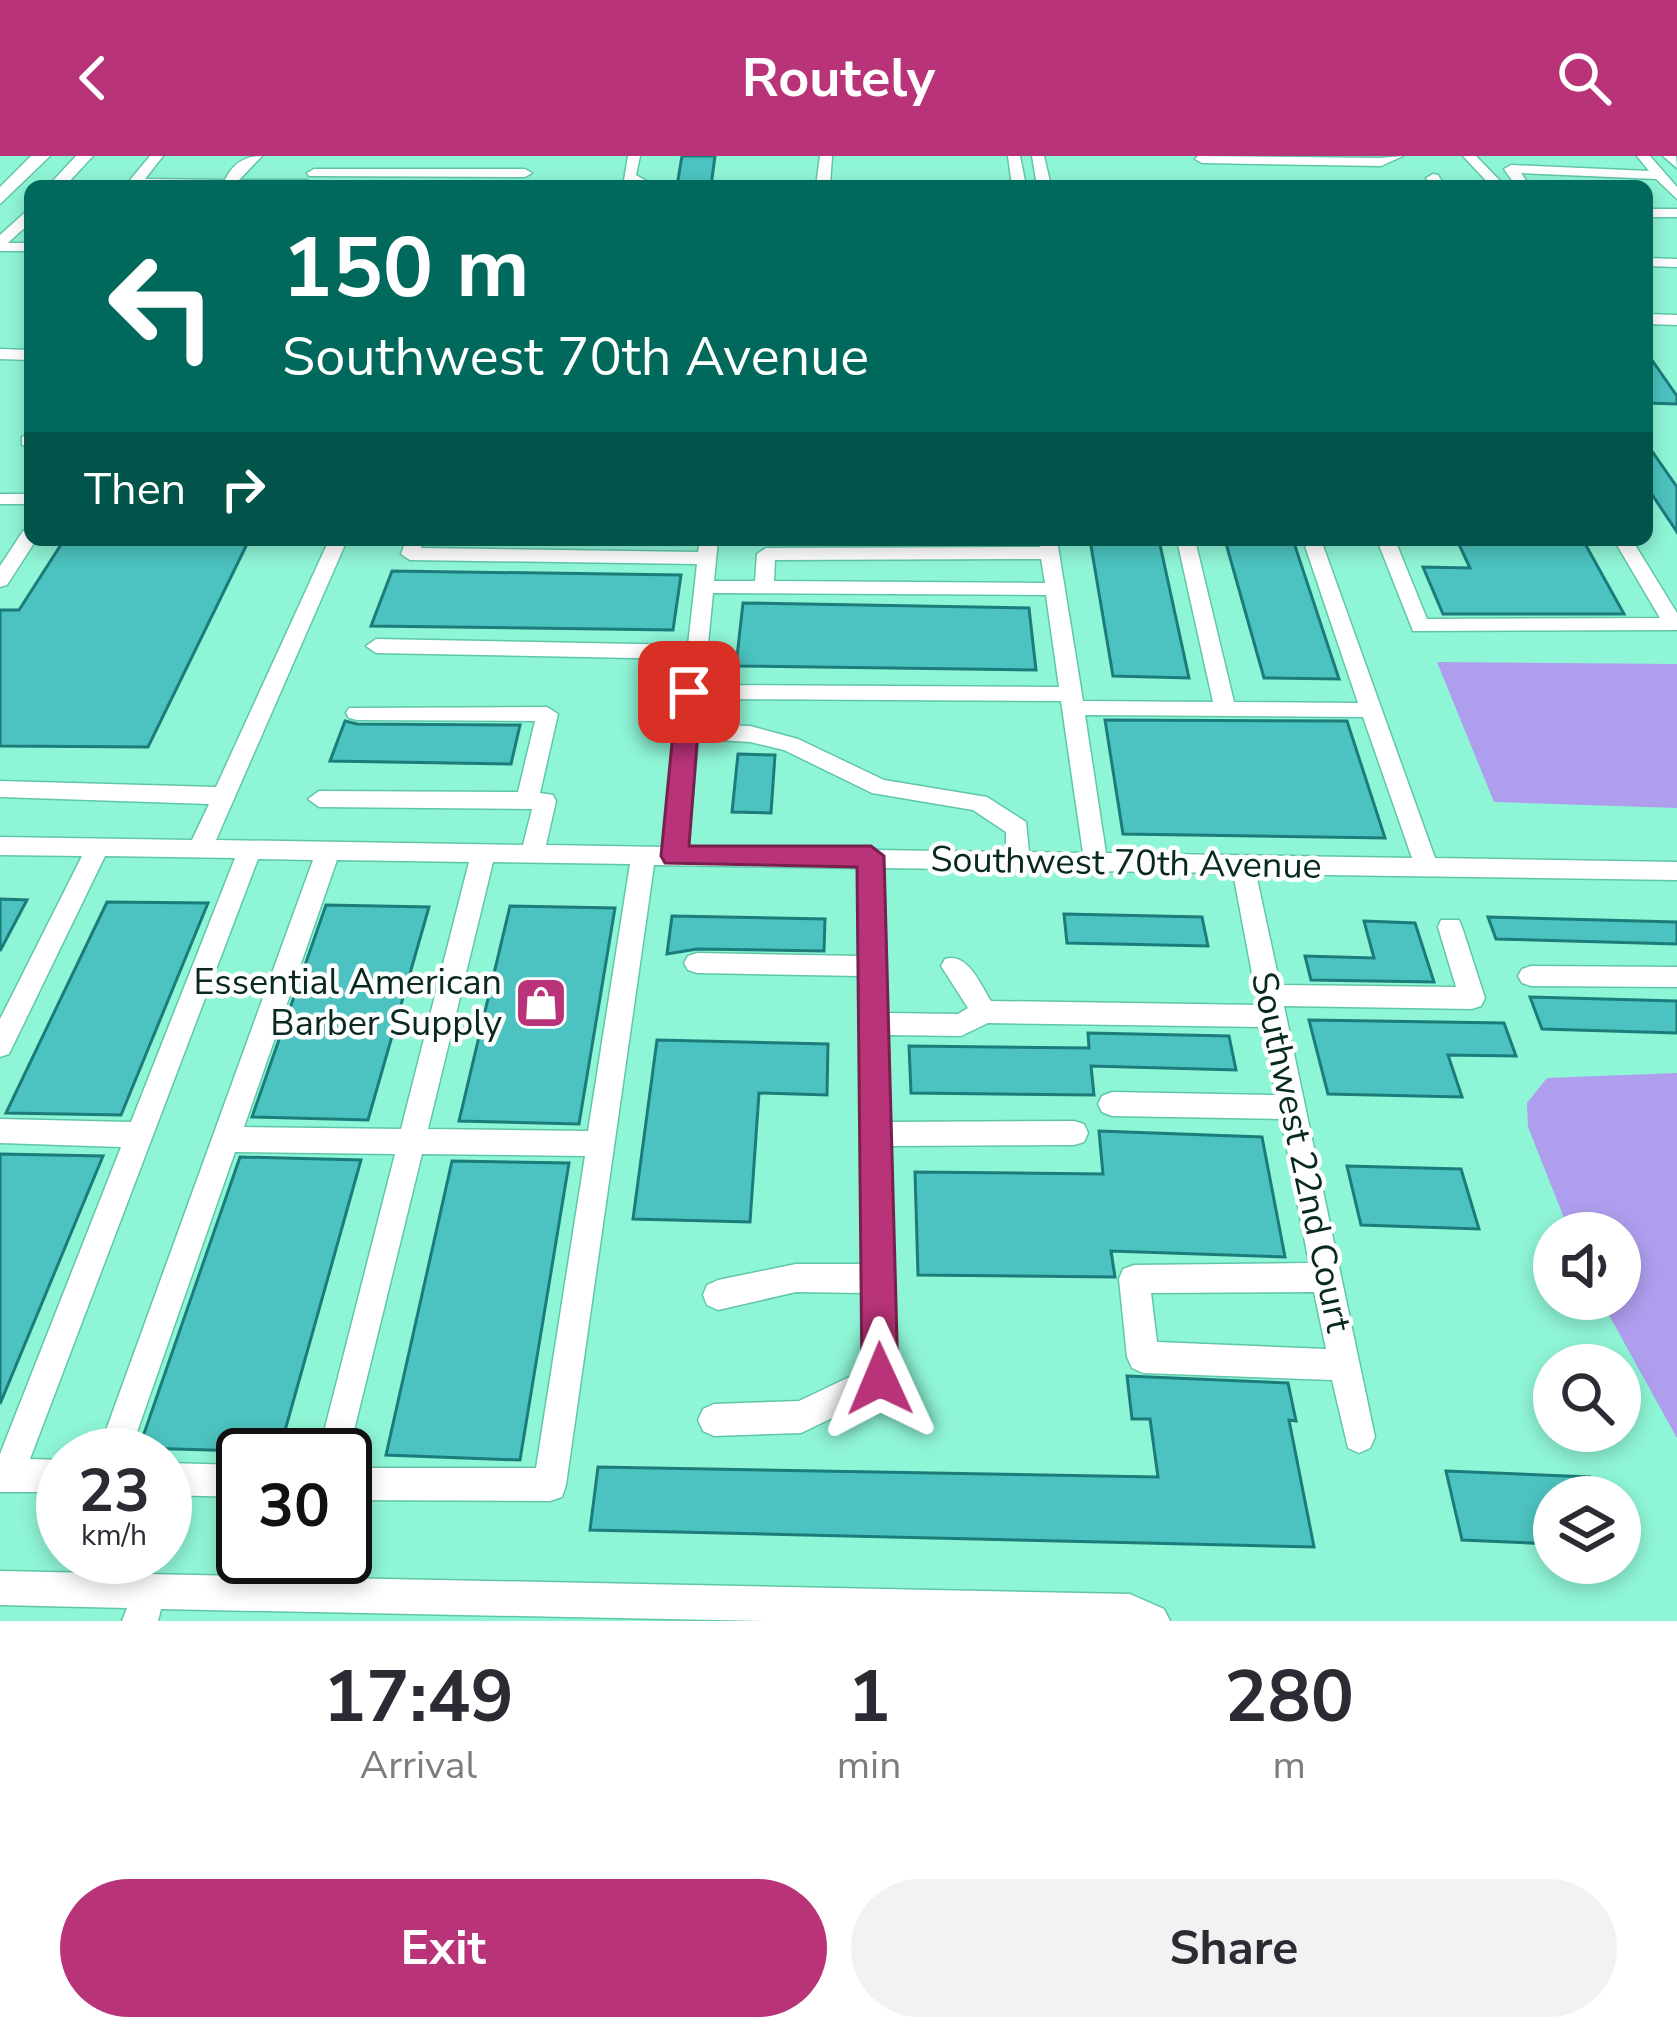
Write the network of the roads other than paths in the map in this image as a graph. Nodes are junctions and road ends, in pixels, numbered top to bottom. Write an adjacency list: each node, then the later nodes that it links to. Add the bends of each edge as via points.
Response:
1 (41, 156): 20 (highway)
2 (85, 156): 12 (main road)
3 (157, 156): 13 (street)
4 (256, 156): 14 (street)
5 (1397, 156): 10 (street)
6 (1469, 156): 16 (street)
7 (1643, 156): 11 (street)
8 (327, 157): 9 (street)
9 (532, 157): 15 (street)
10 (1203, 163)
11 (1660, 175): 18 (street); 19 (street)
12 (62, 180)
13 (137, 180)
14 (232, 180)
15 (523, 180)
16 (1492, 180)
17 (1519, 180): 18 (street, via 1511,169)
18 (1622, 180)
19 (1677, 195)
20 (0, 198)
21 (24, 220): 22 (main road)
22 (0, 246)
23 (24, 544): 32 (street)
24 (335, 546): 45 (street)
25 (413, 546): 31 (street, via 410,554)
26 (1049, 546): 34 (street, via 766,554); 35 (street)
27 (1187, 546): 40 (street)
28 (1314, 546): 41 (street)
29 (1388, 546): 30 (street, via 1420,626 1673,624)
30 (1627, 546)
31 (706, 549): 33 (street)
32 (0, 580)
33 (704, 587): 34 (street); 37 (street)
34 (764, 588): 35 (street)
35 (1056, 589): 39 (street)
36 (376, 646): 37 (street)
37 (695, 652): 38 (street)
38 (689, 692): 39 (street); 43 (street)
39 (1073, 701): 40 (street); 59 (street)
40 (1225, 710): 41 (street)
41 (1372, 710): 61 (street)
42 (357, 713): 47 (street, via 547,714)
43 (686, 731): 56 (street); 58 (street, via 750,734 880,787 979,803 1018,828)
44 (0, 788): 45 (street)
45 (224, 796): 50 (street)
46 (319, 800): 47 (street)
47 (526, 801): 54 (street, via 545,800)
48 (0, 846): 49 (street, Southwest 70th Avenue)
49 (98, 848): 50 (street, Southwest 70th Avenue); 72 (street)
50 (200, 849): 51 (street, Southwest 70th Avenue)
51 (250, 850): 52 (street, Southwest 70th Avenue); 78 (street)
52 (328, 851): 53 (street, Southwest 70th Avenue); 79 (street)
53 (483, 853): 54 (street, Southwest 70th Avenue); 80 (street)
54 (532, 854): 55 (street, Southwest 70th Avenue)
55 (644, 856): 56 (street, Southwest 70th Avenue); 81 (street)
56 (675, 856): 57 (street, Southwest 70th Avenue)
57 (871, 856): 58 (street, Southwest 70th Avenue); 65 (street)
58 (1017, 860): 59 (street, Southwest 70th Avenue)
59 (1096, 862): 60 (street, Southwest 70th Avenue)
60 (1243, 866): 61 (street, Southwest 70th Avenue); 69 (street, Southwest 22nd Court)
61 (1427, 868): 62 (street, Southwest 70th Avenue)
62 (1677, 871)
63 (1450, 927): 69 (street, via 1472,998)
64 (697, 963): 65 (street)
65 (872, 966): 71 (street)
66 (954, 966): 70 (street)
67 (1531, 976): 68 (street)
68 (1677, 976)
69 (1272, 1006): 70 (street); 74 (street, Southwest 22nd Court)
70 (984, 1012): 71 (street, via 961,1024)
71 (874, 1024): 77 (street)
72 (0, 1046)
73 (1112, 1104): 74 (street)
74 (1292, 1107): 82 (street, Southwest 22nd Court)
75 (0, 1131): 78 (street)
76 (1074, 1133): 77 (street)
77 (876, 1134): 83 (street)
78 (140, 1135): 90 (street)
79 (225, 1139): 80 (street); 87 (street)
80 (412, 1140): 81 (street); 88 (street)
81 (601, 1144): 92 (street, via 550,1485)
82 (1327, 1277): 85 (street, Southwest 22nd Court); 85 (street, via 1134,1279 1144,1357)
83 (878, 1279): 84 (street, via 796,1278); 86 (street, via 880,1379 801,1417)
84 (718, 1295)
85 (1345, 1365): 89 (street, Southwest 22nd Court)
86 (714, 1420)
87 (123, 1428)
88 (341, 1428)
89 (1359, 1437)
90 (4, 1475): 91 (street)
91 (36, 1476)
92 (372, 1484)
93 (0, 1588): 94 (street)
94 (144, 1606): 95 (street, via 1130,1611)
95 (1152, 1621)

